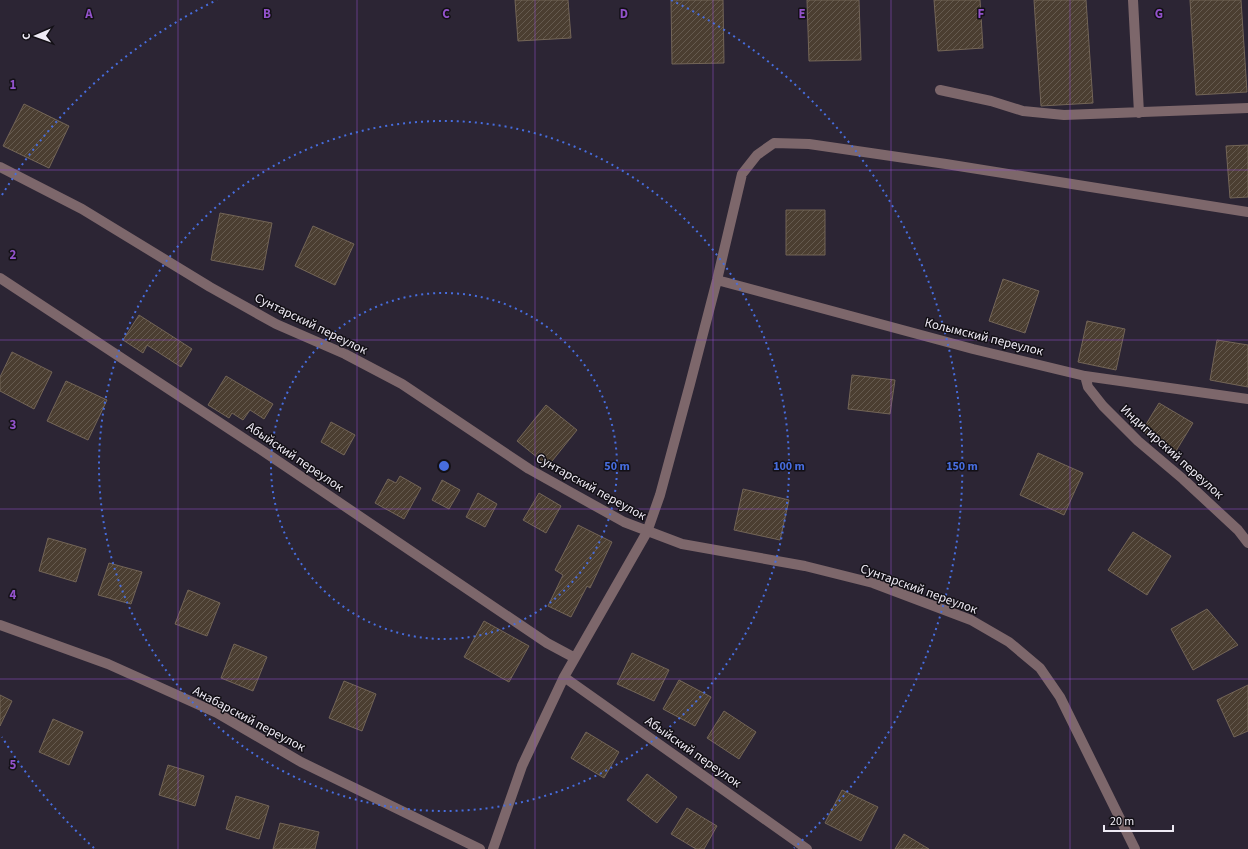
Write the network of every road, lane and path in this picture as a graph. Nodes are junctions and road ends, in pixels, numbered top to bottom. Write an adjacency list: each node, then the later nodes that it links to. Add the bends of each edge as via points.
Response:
1 (1133, 0): 4 (street)
2 (940, 90): 4 (street, via 992,101 1023,111 1064,116)
3 (1248, 108): 4 (street)
4 (1138, 113)
5 (0, 167): 11 (street, Сунтарский переулок, via 82,209 276,324 345,354 402,384 529,469 612,516)
6 (1248, 212): 8 (street, via 847,149 774,143 757,155 742,174)
7 (0, 278): 14 (street, Абыйский переулок, via 266,452 547,643)
8 (717, 280): 9 (street, Колымский переулок); 11 (street, via 660,495)
9 (1085, 376): 10 (street, Колымский переулок); 12 (street, Индигирский переулок, via 1088,387 1103,406 1138,441 1238,530)
10 (1248, 399)
11 (647, 532): 14 (street); 19 (street, Сунтарский переулок, via 682,544 805,566 873,583 971,620 1009,642 1040,668 1060,697)
12 (1248, 543)
13 (0, 625): 16 (street, Анабарский переулок, via 108,664 217,713 301,762)
14 (575, 658): 15 (street)
15 (564, 677): 17 (street, via 522,766); 18 (street, Абыйский переулок)
16 (480, 849)
17 (493, 849)
18 (807, 849)
19 (1136, 849)

